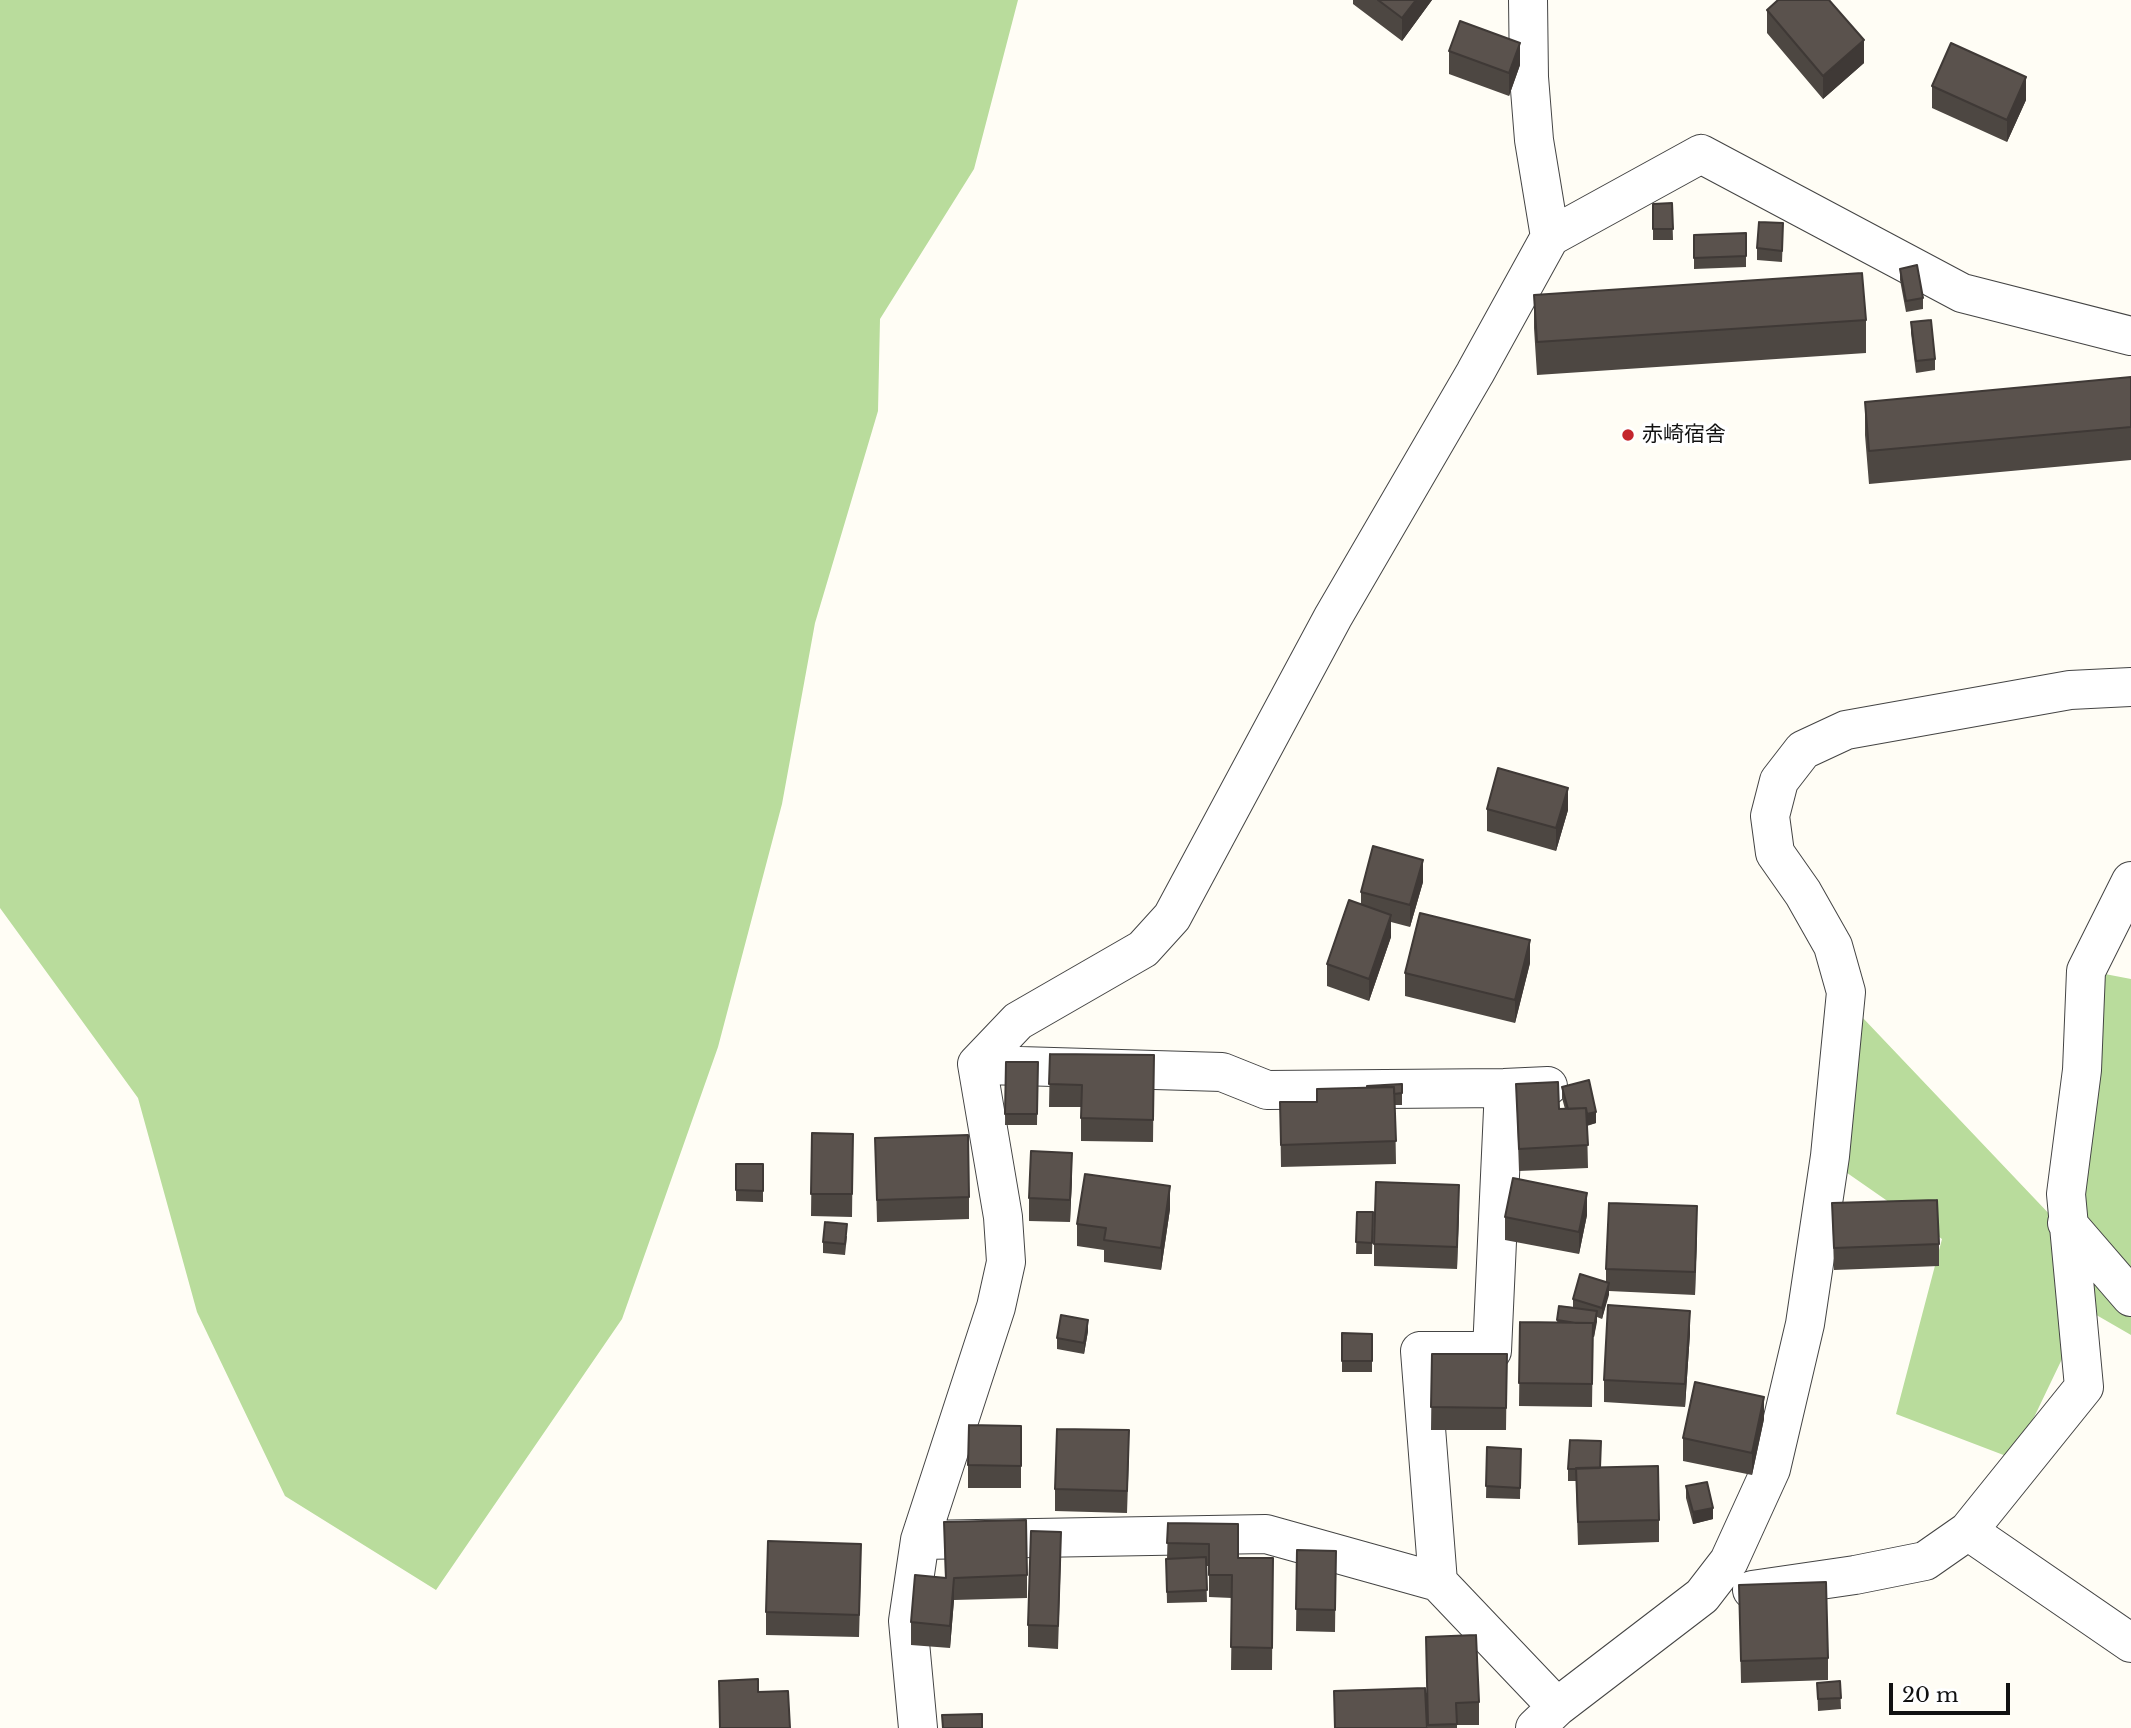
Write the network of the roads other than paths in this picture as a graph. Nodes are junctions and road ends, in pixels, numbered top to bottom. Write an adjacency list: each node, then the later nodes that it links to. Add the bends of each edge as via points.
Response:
1 (1528, 0): 2 (street, via 1534,139)
2 (1550, 237): 3 (street, via 1701,154 1962,293); 6 (street, via 1333,617 1172,917 1143,949 1018,1021)
3 (2131, 337)
4 (2131, 687): 14 (street, via 2070,690 1846,730 1803,750 1779,781 1770,816 1775,853 1833,946 1846,992 1830,1156 1805,1324 1771,1469 1729,1561)
5 (2131, 881): 9 (street, via 2086,971)
6 (977, 1064): 8 (street, via 1222,1072 1268,1090); 12 (street, via 1003,1217 1006,1262 996,1307)
7 (1548, 1086): 8 (street)
8 (1504, 1088): 13 (street, via 1492,1351 1420,1351)
9 (2067, 1223): 10 (street); 11 (street, via 2084,1387)
10 (2131, 1297)
11 (1968, 1531): 14 (street, via 1925,1562); 15 (street)
12 (920, 1540): 13 (street, via 1266,1534); 17 (street, via 908,1621)
13 (1438, 1582): 16 (street)
14 (1702, 1596): 16 (street)
15 (2131, 1643)
16 (1546, 1717)
17 (918, 1728)

